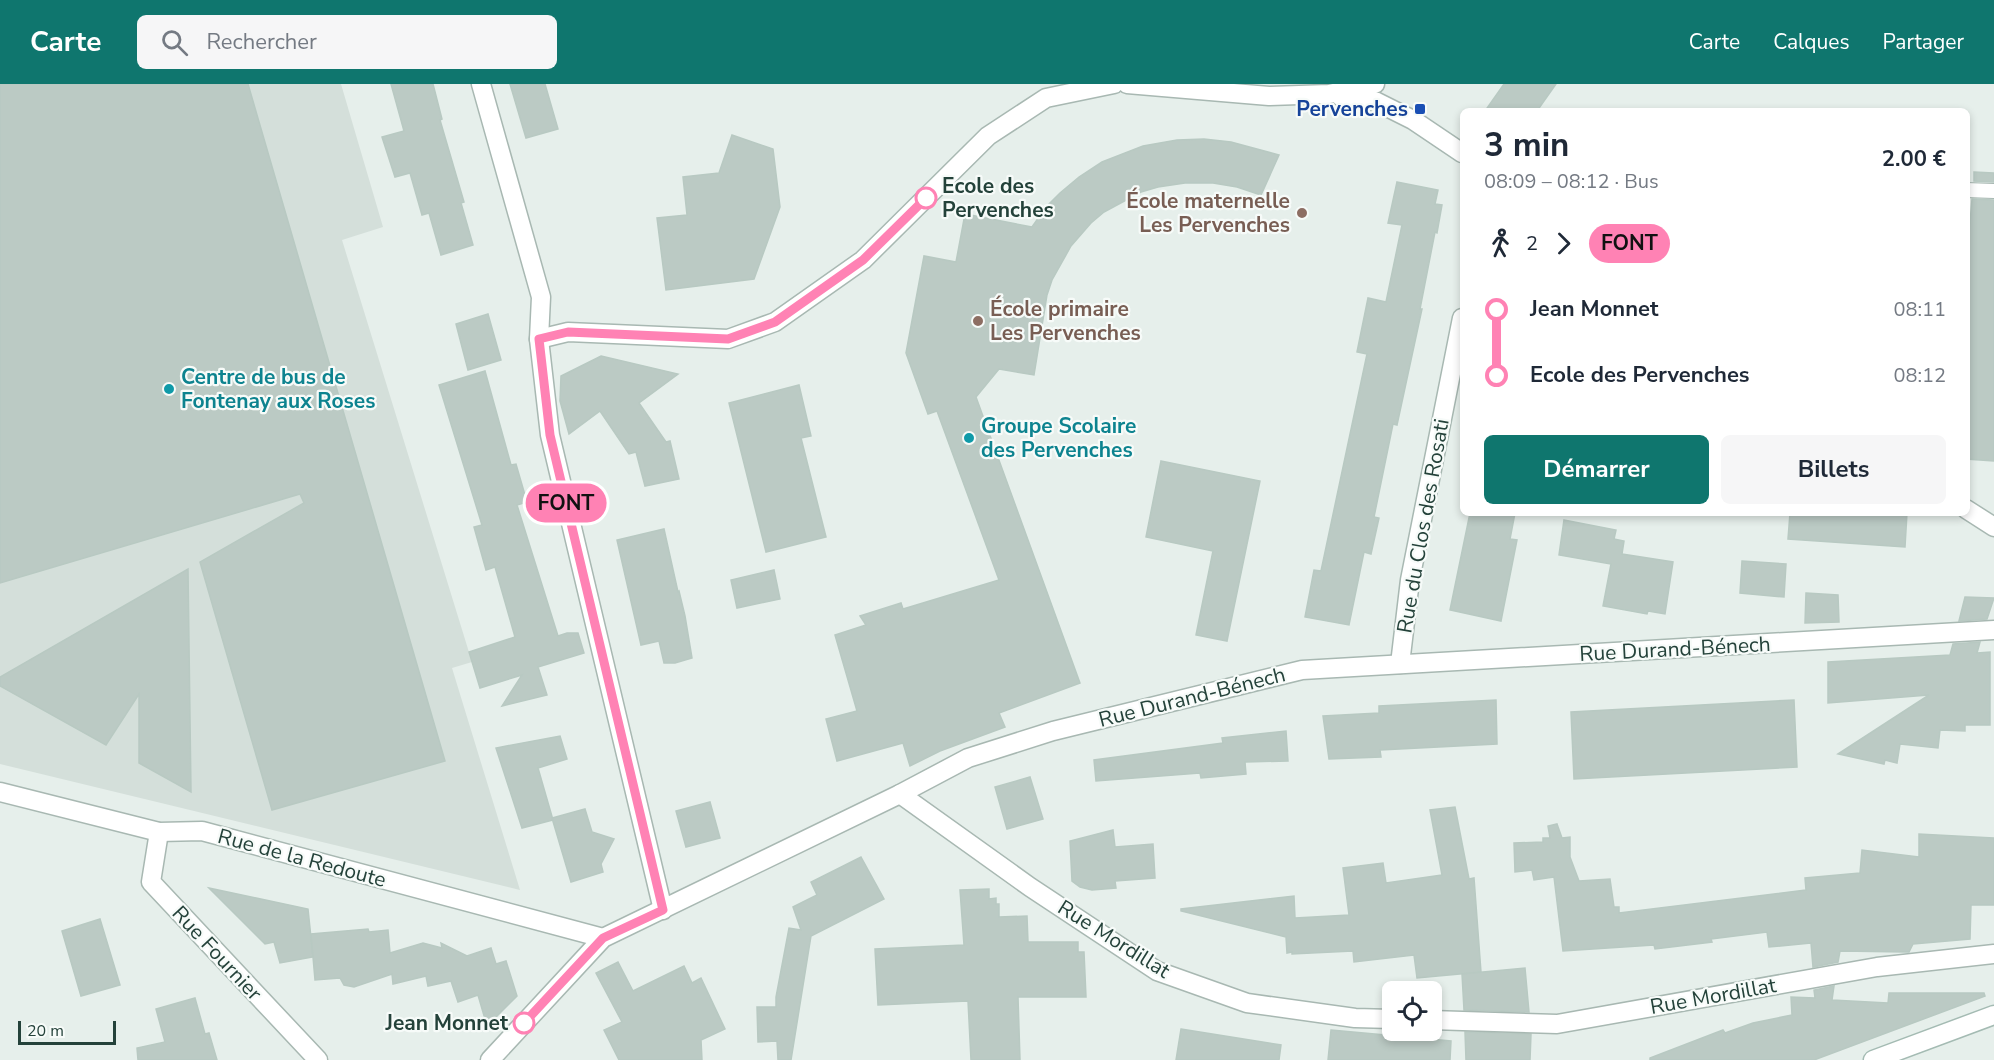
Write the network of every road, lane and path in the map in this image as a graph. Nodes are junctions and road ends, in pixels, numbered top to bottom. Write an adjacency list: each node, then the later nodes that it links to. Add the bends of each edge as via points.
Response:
1 (481, 84): 10 (street, via 541,297)
2 (1114, 84): 10 (street, via 1046,98 988,136 863,260 775,322 728,339 568,332)
3 (1127, 84): 5 (street, via 1269,96)
4 (1375, 84): 5 (street)
5 (1328, 89): 6 (street, via 1377,102 1413,120)
6 (1460, 152)
7 (1970, 190): 8 (lane)
8 (1994, 191)
9 (1460, 328): 14 (street, Rue du Clos des Rosati, via 1410,580)
10 (539, 339): 18 (street, via 550,435)
11 (1970, 512): 12 (street)
12 (1994, 527)
13 (1994, 630): 14 (street, Rue Durand-Bénech)
14 (1400, 664): 16 (street, Rue Durand-Bénech, via 1302,670 1053,731 968,758)
15 (0, 792): 17 (street, Rue de la Redoute)
16 (900, 794): 18 (street, Rue Durand-Bénech); 22 (street, Rue Mordillat, via 1157,971 1247,1003)
17 (159, 832): 19 (street, Rue de la Redoute, via 202,831); 24 (street, Rue Fournier, via 151,882)
18 (663, 910): 19 (street, Rue Durand-Bénech)
19 (603, 938): 25 (street, Rue Durand-Bénech)
20 (1994, 954): 23 (street, Rue Mordillat, via 1876,967 1557,1024)
21 (1994, 1015): 26 (street)
22 (1382, 1019)
23 (1442, 1020)
24 (318, 1060)
25 (490, 1060)
26 (1873, 1060)

